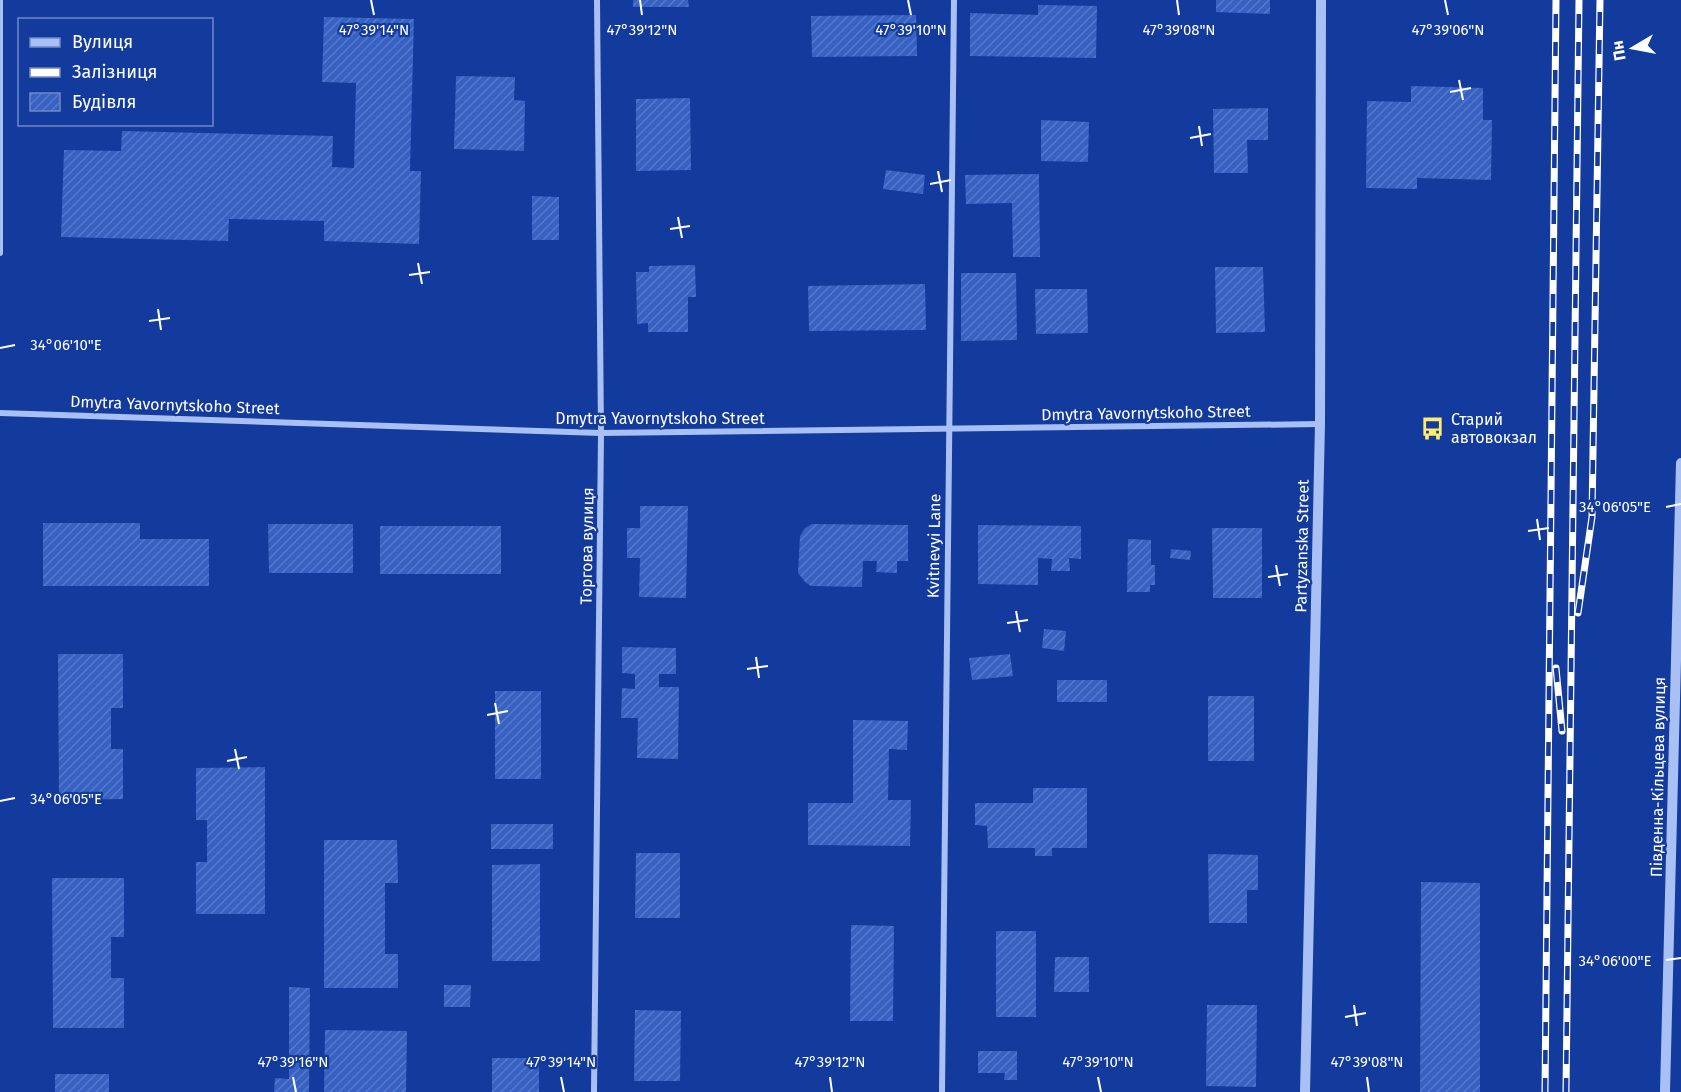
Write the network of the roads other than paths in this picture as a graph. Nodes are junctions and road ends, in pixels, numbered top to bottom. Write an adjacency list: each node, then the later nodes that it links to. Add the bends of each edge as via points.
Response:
1 (0, 0): 5 (street)
2 (597, 0): 9 (street, Торгова вулиця)
3 (954, 0): 8 (street, Kvitnevyi Lane)
4 (1321, 0): 7 (street, Partyzanska Street)
5 (0, 253)
6 (0, 412): 9 (street, Dmytra Yavornytskoho Street)
7 (1320, 424): 8 (street, Dmytra Yavornytskoho Street); 13 (street, Partyzanska Street)
8 (948, 429): 9 (street, Dmytra Yavornytskoho Street); 12 (street, Kvitnevyi Lane)
9 (601, 433): 11 (street, Торгова вулиця)
10 (1681, 463): 14 (street, Південна-Кільцева вулиця)
11 (594, 1092)
12 (942, 1092)
13 (1305, 1092)
14 (1665, 1092)

